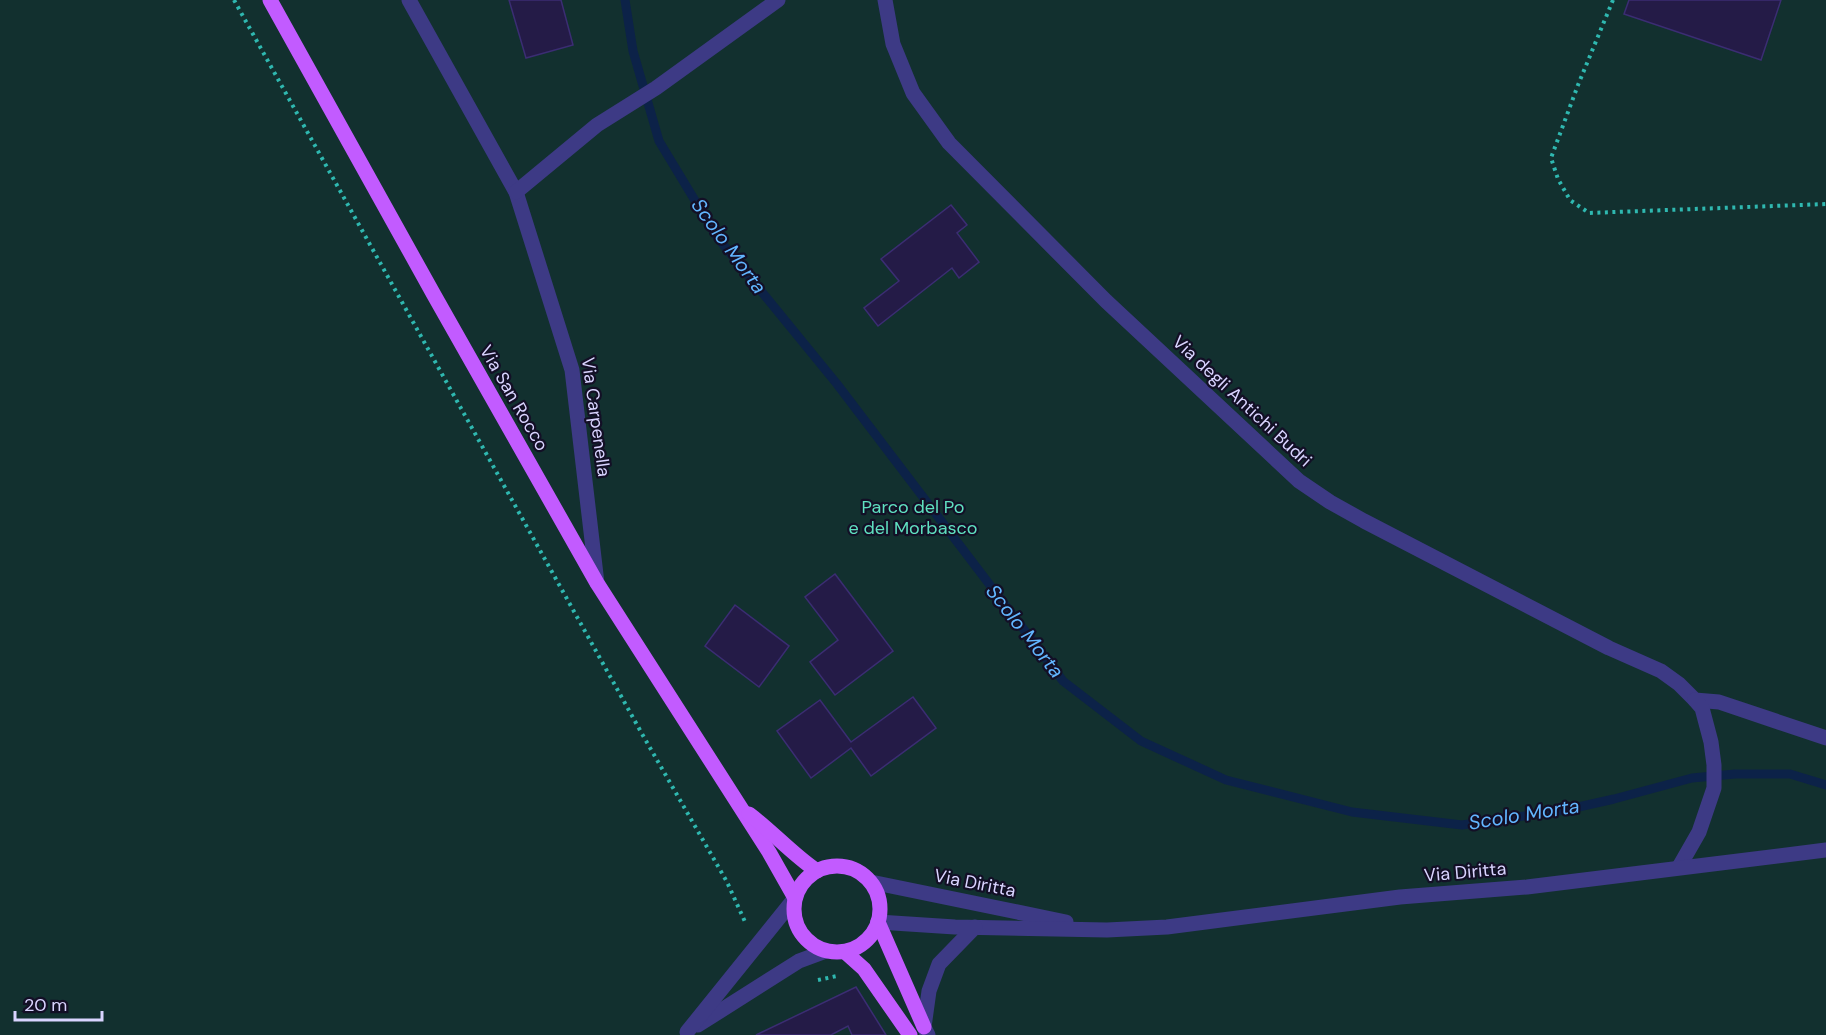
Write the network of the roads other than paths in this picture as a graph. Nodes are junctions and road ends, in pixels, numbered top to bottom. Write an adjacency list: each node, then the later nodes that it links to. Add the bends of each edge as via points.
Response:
1 (270, 0): 6 (main road, Via San Rocco)
2 (409, 0): 5 (street, Via Carpenella)
3 (778, 0): 5 (street, via 597,126)
4 (885, 0): 7 (street, Via degli Antichi Budri, via 893,45 913,93 948,143 1106,301 1299,481 1364,521 1661,671)
5 (516, 192): 6 (street, Via Carpenella, via 572,370)
6 (597, 583): 9 (main road, Via San Rocco)
7 (1695, 699): 8 (street, via 1719,702); 11 (street, Via degli Antichi Budri, via 1702,708 1711,742 1714,788 1699,832)
8 (1826, 738)
9 (739, 806): 12 (main road, Via San Rocco); 14 (main road, Via San Rocco)
10 (1826, 850): 11 (street, Via Diritta)
11 (1679, 867): 17 (street, Via Diritta, via 1527,887 1388,898 1167,927)
12 (817, 871): 13 (main road, via 846,867); 14 (main road, via 807,878)
13 (871, 882): 15 (main road, via 880,908); 17 (street, Via Diritta)
14 (795, 898): 18 (main road, via 796,925 813,946); 21 (street)
15 (878, 922): 16 (street, Via Diritta); 19 (main road, via 866,942); 20 (main road)
16 (975, 927): 17 (street, Via Diritta); 20 (street, via 939,964 928,992)
17 (1107, 930)
18 (826, 951): 19 (main road); 21 (street, via 799,961)
19 (845, 952): 22 (main road, via 864,969)
20 (926, 1031)
21 (685, 1034)
22 (910, 1035)

